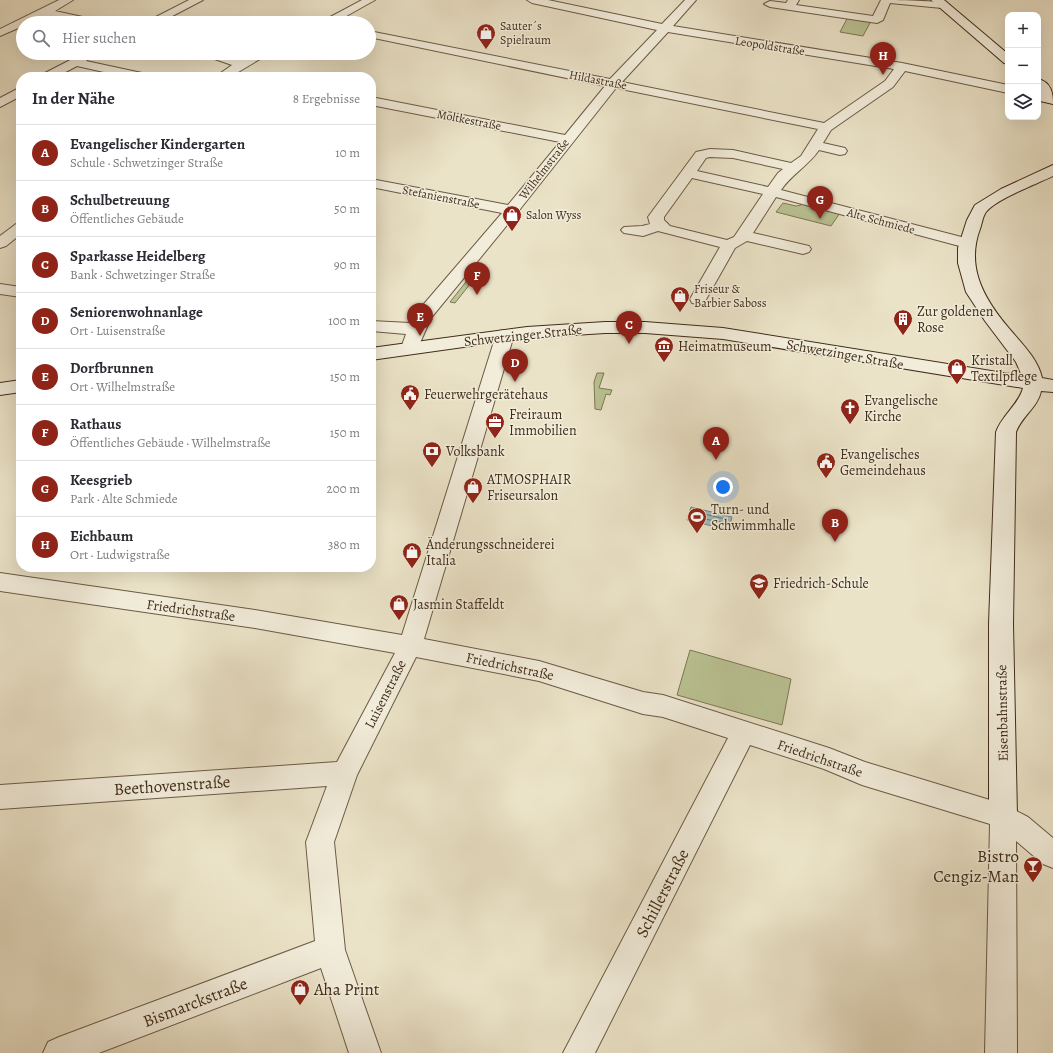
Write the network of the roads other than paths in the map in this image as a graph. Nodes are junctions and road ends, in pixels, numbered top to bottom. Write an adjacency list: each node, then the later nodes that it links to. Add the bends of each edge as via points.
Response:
1 (68, 0): 10 (street)
2 (198, 0): 13 (street)
3 (370, 0): 14 (street)
4 (532, 0): 17 (street, Leopoldstraße)
5 (691, 0): 17 (street, Wilhelmstraße)
6 (888, 0): 7 (street); 15 (street)
7 (939, 2): 22 (street)
8 (792, 3): 9 (street); 15 (street)
9 (770, 4)
10 (44, 12): 11 (street); 12 (street)
11 (35, 16)
12 (63, 16)
13 (165, 16)
14 (339, 16)
15 (876, 20): 20 (street)
16 (16, 24): 18 (street)
17 (664, 28): 27 (street, Leopoldstraße); 32 (street, Wilhelmstraße)
18 (3, 30): 19 (street)
19 (16, 31)
20 (870, 33)
21 (376, 35): 32 (street, Hildastraße)
22 (1005, 57)
23 (79, 60): 26 (street)
24 (224, 60): 28 (street)
25 (255, 60): 28 (street)
26 (75, 62): 29 (street); 30 (street)
27 (902, 67): 34 (street, Leopoldstraße); 40 (street, via 889,84)
28 (243, 69): 31 (street)
29 (56, 72)
30 (120, 72)
31 (232, 72)
32 (614, 83): 40 (street, Hildastraße); 41 (street, Wilhelmstraße)
33 (1039, 84): 36 (street, via 1045,89)
34 (1005, 88)
35 (16, 94): 38 (street)
36 (1045, 98)
37 (376, 102): 41 (street, Moltkestraße)
38 (0, 104): 39 (street)
39 (14, 109)
40 (826, 127): 42 (street)
41 (567, 139): 49 (street, Wilhelmstraße)
42 (815, 145): 43 (street); 44 (street, via 806,159)
43 (840, 151)
44 (794, 168): 46 (street, via 718,152 701,155); 48 (street, via 782,176)
45 (1053, 169): 55 (street, via 980,209)
46 (688, 173): 48 (street, Alte Schmiede); 50 (street, via 656,217)
47 (376, 185): 49 (street, Stefanienstraße)
48 (772, 192): 53 (street); 55 (street, Alte Schmiede)
49 (512, 210): 62 (street, Wilhelmstraße, via 423,316)
50 (659, 226): 51 (street, via 643,231); 56 (street)
51 (629, 230)
52 (16, 231): 54 (street)
53 (743, 235): 56 (street); 57 (street)
54 (0, 243)
55 (967, 243): 66 (street, via 965,257 977,300 1026,362)
56 (729, 245): 60 (street)
57 (803, 249)
58 (0, 289): 59 (street)
59 (16, 291)
60 (698, 299)
61 (376, 326): 62 (street)
62 (416, 329): 64 (street, Wilhelmstraße)
63 (505, 335): 64 (street, Schwetzinger Straße); 66 (street, Schwetzinger Straße, via 608,327 684,329); 71 (street, Luisenstraße)
64 (410, 348): 65 (street, Schwetzinger Straße)
65 (376, 353)
66 (1032, 383): 67 (street, Schwetzinger Straße); 75 (street, Eisenbahnstraße, via 1032,394 1028,402 1008,423 1006,432 1001,624)
67 (1053, 386)
68 (16, 387): 69 (street)
69 (0, 389)
70 (0, 582): 71 (street, Friedrichstraße, via 255,619)
71 (410, 646): 72 (street, Friedrichstraße, via 539,671); 73 (street, Luisenstraße)
72 (744, 732): 75 (street, Friedrichstraße, via 829,759 862,773); 80 (street, Schillerstraße)
73 (345, 773): 74 (street, Beethovenstraße); 77 (street, Luisenstraße, via 320,842)
74 (0, 796)
75 (1003, 816): 76 (street, Friedrichstraße); 81 (street, Eisenbahnstraße)
76 (1053, 855)
77 (330, 950): 78 (street, Bismarckstraße); 79 (street, Luisenstraße)
78 (59, 1053)
79 (365, 1053)
80 (579, 1053)
81 (1001, 1053)

